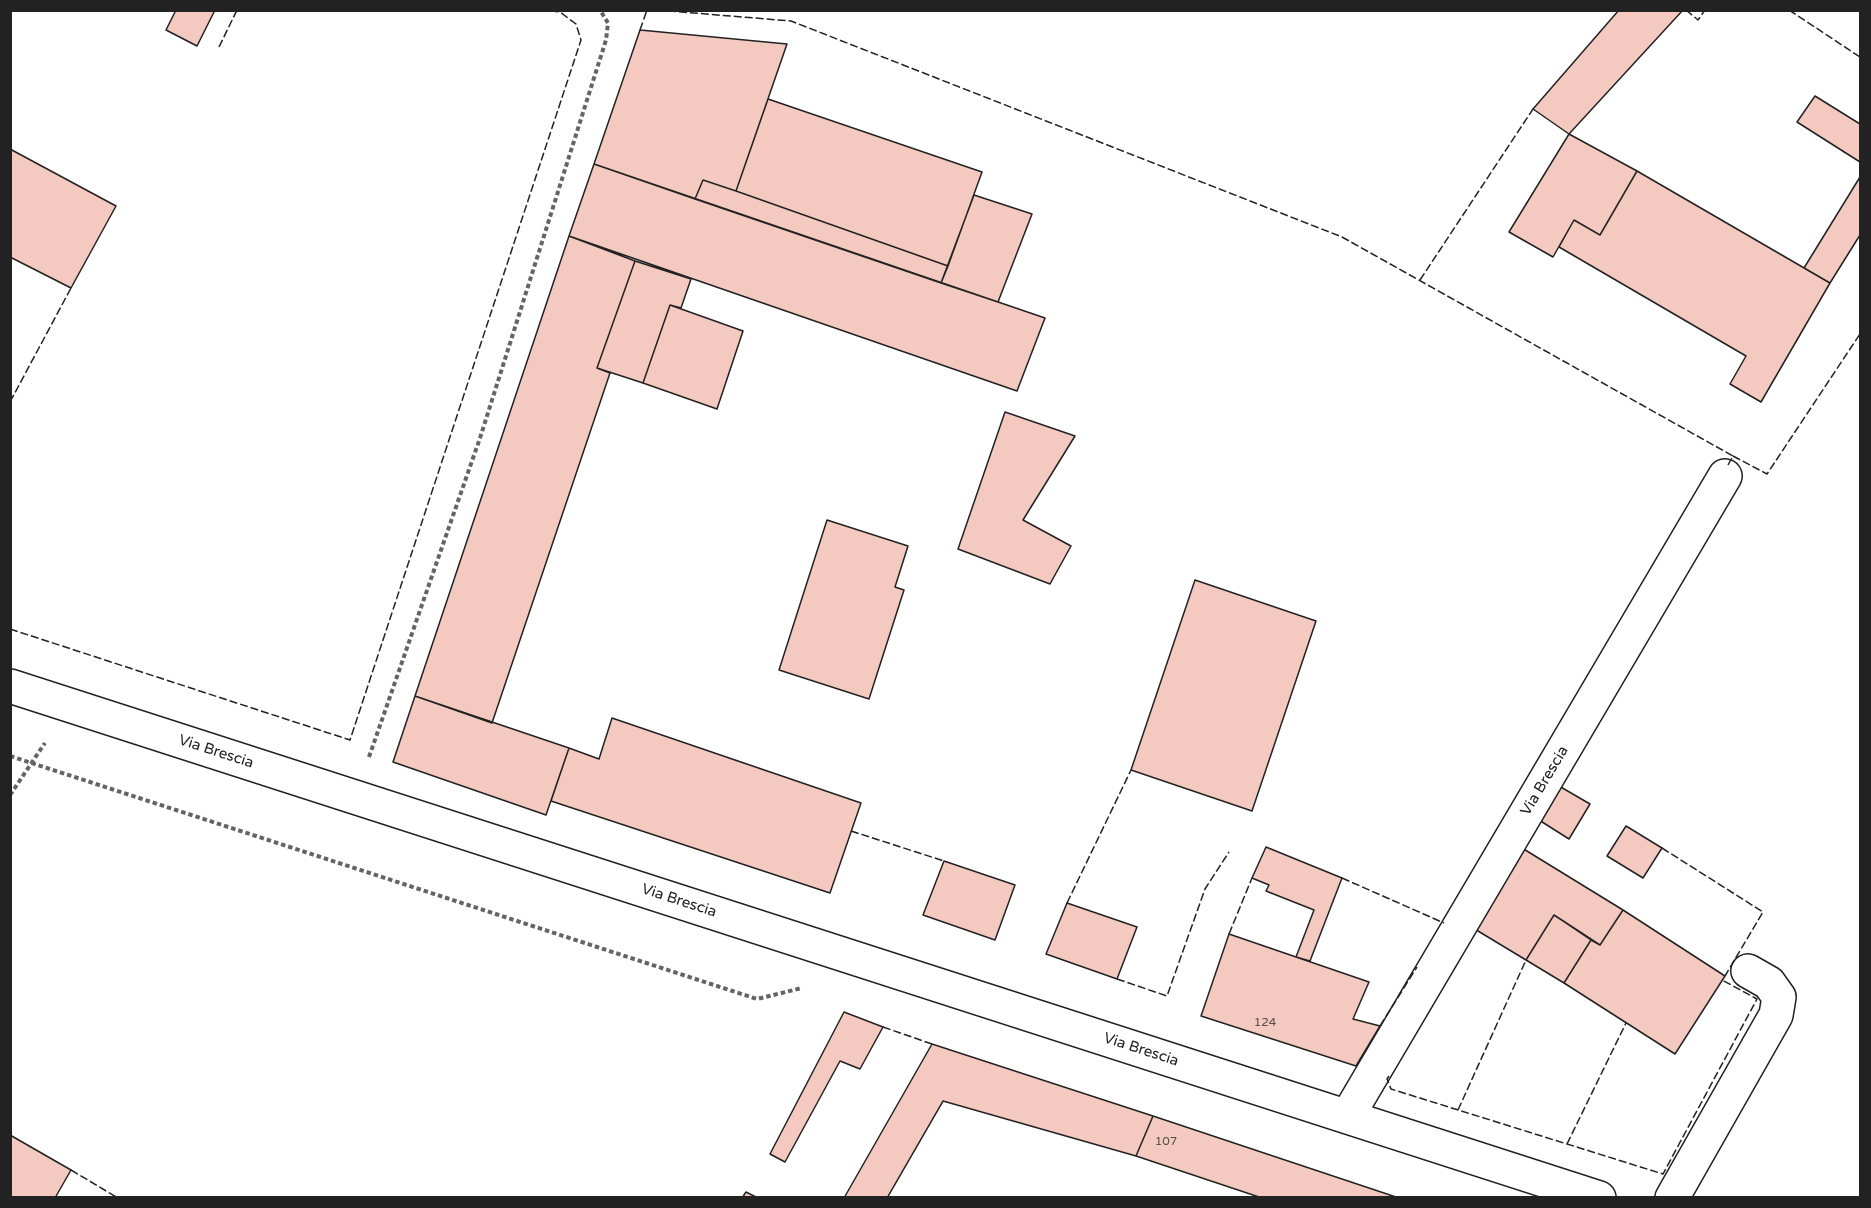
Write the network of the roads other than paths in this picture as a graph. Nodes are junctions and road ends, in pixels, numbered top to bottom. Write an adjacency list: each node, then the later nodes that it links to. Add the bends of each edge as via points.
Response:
1 (1725, 476): 4 (street, Via Brescia)
2 (10, 686): 4 (street, Via Brescia)
3 (1748, 971): 6 (street, via 1769,983 1779,997 1776,1015)
4 (1347, 1117): 5 (street, Via Brescia)
5 (1599, 1197)
6 (1672, 1197)

